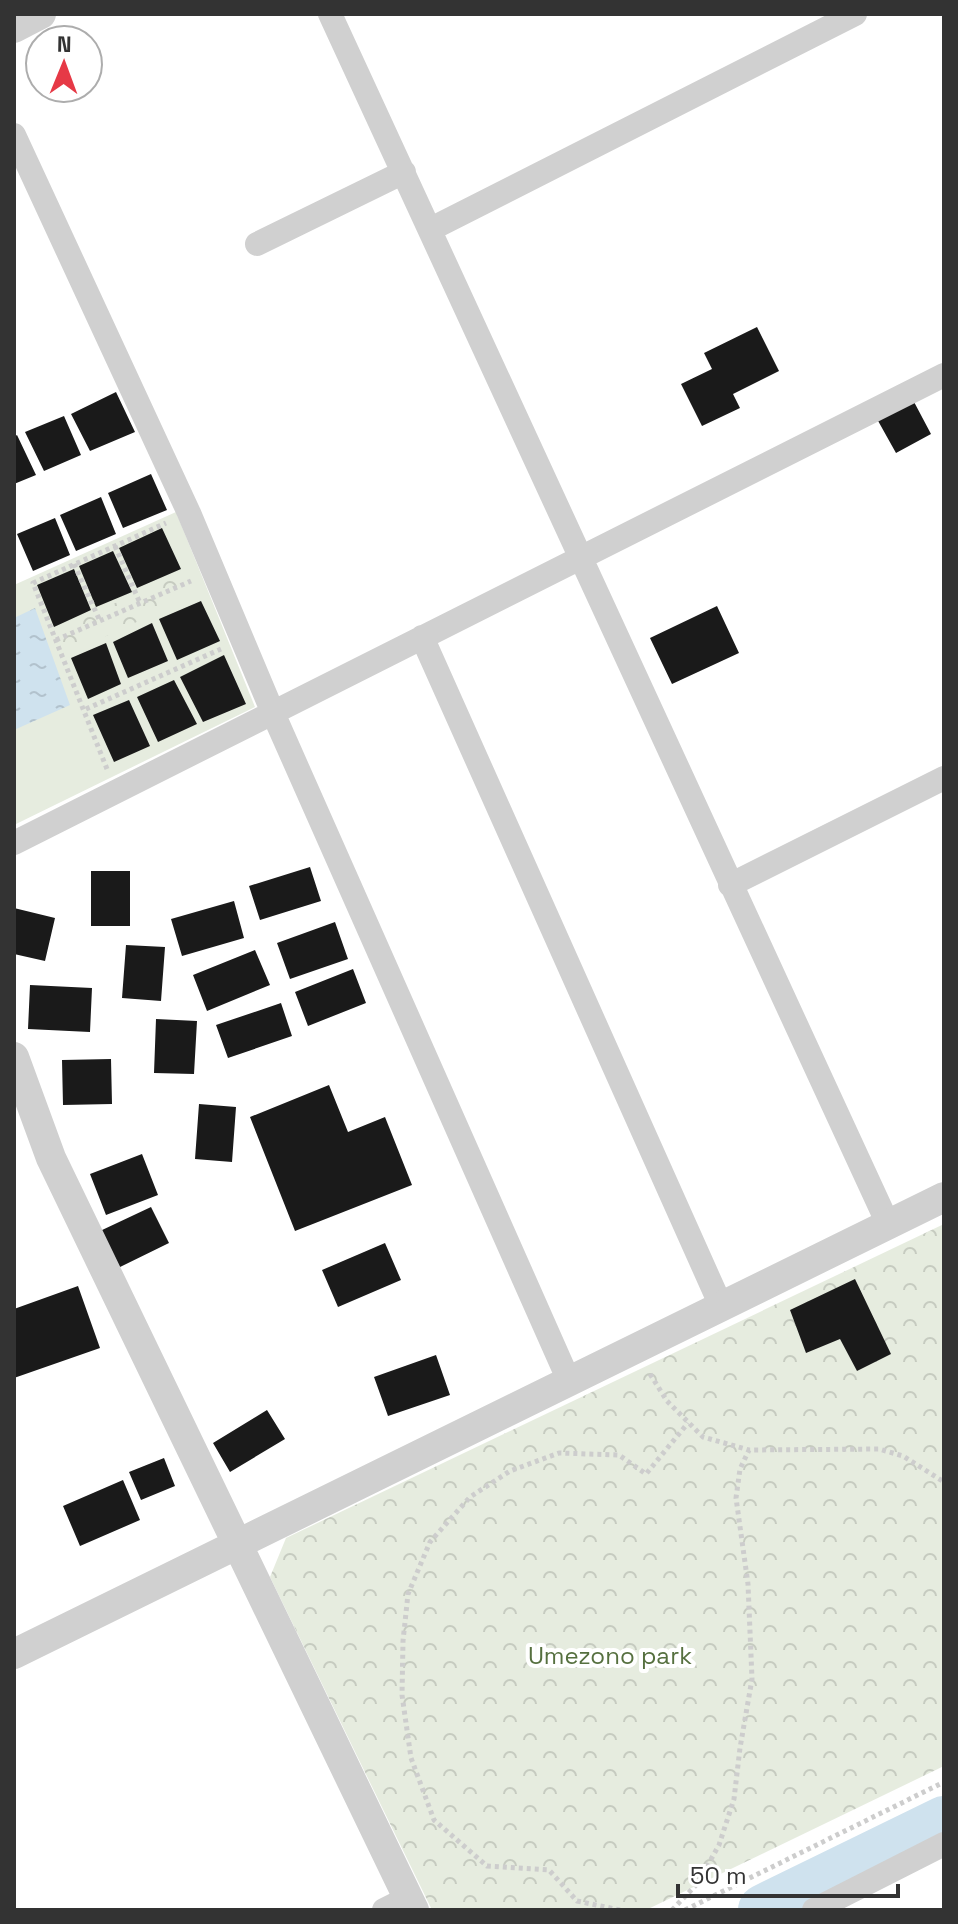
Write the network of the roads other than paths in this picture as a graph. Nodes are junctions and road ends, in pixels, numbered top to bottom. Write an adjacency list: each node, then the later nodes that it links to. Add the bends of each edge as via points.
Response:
1 (41, 14): 4 (street)
2 (330, 14): 6 (street)
3 (855, 14): 7 (street)
4 (14, 28)
5 (14, 135): 12 (street, via 189,513)
6 (404, 172): 7 (street); 8 (street)
7 (431, 229): 10 (street)
8 (257, 244)
9 (944, 375): 10 (street)
10 (581, 557): 11 (street); 15 (street)
11 (422, 637): 12 (street); 19 (street)
12 (273, 713): 14 (street); 20 (street)
13 (944, 778): 15 (street)
14 (14, 843)
15 (730, 885): 18 (street)
16 (14, 1057): 21 (street, via 51,1158)
17 (944, 1197): 18 (street)
18 (888, 1224): 19 (street)
19 (721, 1306): 20 (street)
20 (569, 1381): 21 (street)
21 (238, 1543): 22 (street); 24 (street)
22 (14, 1654)
23 (944, 1844): 25 (street)
24 (402, 1906)
25 (814, 1910)

